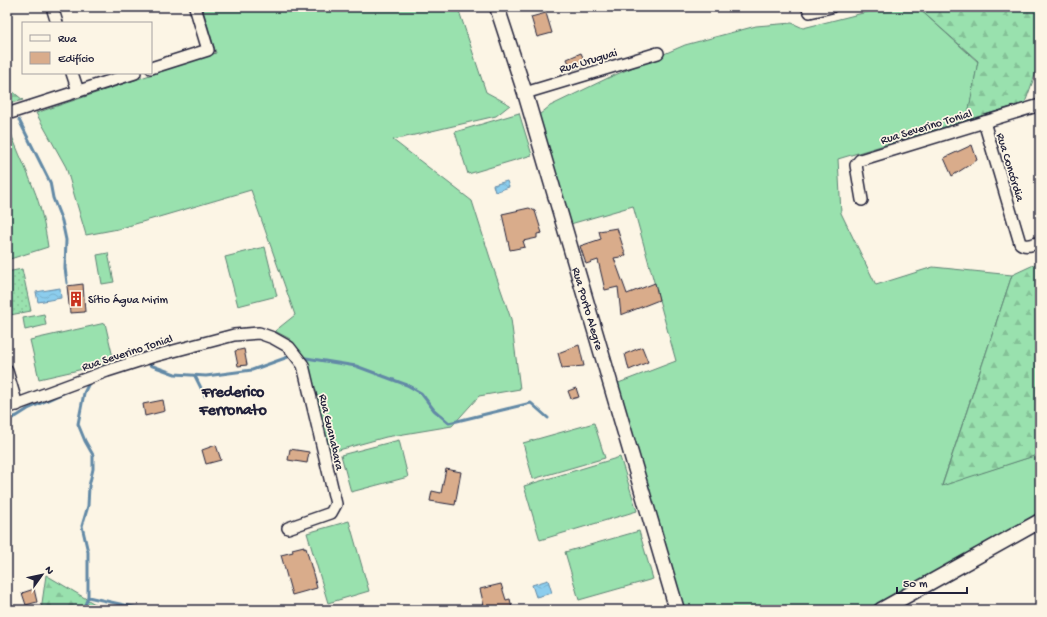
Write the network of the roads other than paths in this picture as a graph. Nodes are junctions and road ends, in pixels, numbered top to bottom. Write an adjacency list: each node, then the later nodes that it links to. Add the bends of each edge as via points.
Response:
1 (52, 7): 6 (street)
2 (195, 7): 8 (street, via 208,50)
3 (497, 7): 12 (street, Rua Porto Alegre)
4 (831, 7): 5 (street)
5 (808, 10)
6 (57, 22)
7 (658, 53): 12 (street, Rua Uruguai)
8 (152, 68)
9 (72, 74): 11 (street)
10 (132, 74): 11 (street)
11 (78, 91): 14 (street)
12 (524, 93): 23 (street, Rua Porto Alegre)
13 (1040, 105): 15 (street, Rua Severino Tonial)
14 (7, 114)
15 (984, 122): 16 (street, Rua Severino Tonial, via 860,160 856,165); 17 (street, Rua Concórdia, via 1020,243 1028,245)
16 (862, 200)
17 (1040, 242)
18 (259, 333): 20 (street, Rua Severino Tonial, via 234,335 151,357); 22 (street, Rua Guanabara, via 289,347 303,366 336,504 331,513)
19 (7, 371): 20 (street)
20 (12, 406)
21 (1040, 521): 24 (street)
22 (288, 528)
23 (677, 610)
24 (881, 610)

